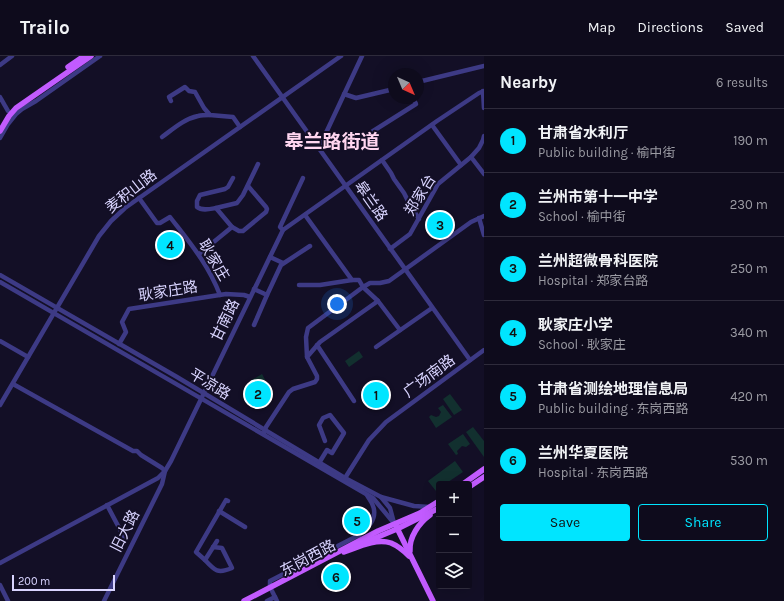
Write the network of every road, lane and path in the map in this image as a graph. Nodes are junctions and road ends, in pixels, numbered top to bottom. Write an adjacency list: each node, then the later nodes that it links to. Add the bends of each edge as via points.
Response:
1 (12, 56): 8 (street)
2 (84, 56): 20 (main road)
3 (91, 56): 16 (main road)
4 (100, 56): 16 (street)
5 (253, 56): 15 (street, 皋兰路)
6 (341, 56): 15 (street, 麦积山路)
7 (361, 56): 13 (street)
8 (0, 65)
9 (484, 66): 10 (street)
10 (424, 81)
11 (388, 90): 13 (street, via 356,98)
12 (483, 91): 19 (street); 23 (street, 甘南路)
13 (344, 94): 30 (street)
14 (0, 97): 20 (street)
15 (283, 97): 24 (street, 麦积山路); 30 (street, 皋兰路)
16 (34, 99): 25 (main road, via 16,108); 29 (street, via 16,114)
17 (171, 101): 21 (street, via 169,97 185,87 195,92)
18 (416, 104): 26 (street)
19 (484, 108)
20 (8, 111): 22 (main road)
21 (210, 115): 24 (street, via 233,117); 28 (street, via 192,118)
22 (0, 125)
23 (432, 125): 32 (street, 甘南路); 34 (street)
24 (240, 127): 40 (street, 麦积山路)
25 (0, 131)
26 (370, 133)
27 (484, 136): 31 (street, 郑家台, via 479,148)
28 (162, 137)
29 (0, 138)
30 (318, 147): 39 (street, 皋兰路)
31 (471, 157): 34 (street, 郑家台); 35 (street)
32 (382, 160): 39 (street, 甘南路); 45 (street)
33 (258, 164): 38 (street)
34 (461, 165): 45 (street, 郑家台, via 438,184)
35 (484, 174)
36 (233, 178): 41 (street, via 228,187 200,195 197,201 199,209)
37 (303, 178): 47 (street, via 280,227)
38 (248, 186): 41 (street, via 236,203); 46 (street, via 266,207 266,212 243,231)
39 (346, 186): 42 (street, 甘南路); 50 (street, 皋兰路)
40 (139, 198): 51 (street, 耿家庄, via 157,223 170,217); 65 (street, 麦积山路, via 111,221 99,236)
41 (216, 208): 46 (street)
42 (304, 215): 47 (street, 甘南路); 56 (street)
43 (484, 216): 44 (street)
44 (479, 218): 48 (street); 54 (street)
45 (419, 219): 50 (street, 郑家台, via 410,234)
46 (232, 227): 51 (street)
47 (283, 230): 52 (street, 甘南路)
48 (484, 235)
49 (310, 246): 53 (street)
50 (390, 249): 54 (street, 皋兰路)
51 (198, 254): 61 (street, 耿家庄)
52 (270, 257): 53 (street); 60 (street, 甘南路)
53 (283, 263): 62 (street)
54 (405, 270): 59 (street, via 389,281 380,284 370,283); 66 (street, 皋兰路)
55 (0, 275): 65 (street, 平凉路)
56 (352, 280): 58 (street); 59 (street, via 359,280)
57 (0, 282): 67 (street, 平凉路)
58 (299, 285)
59 (363, 287): 64 (street); 76 (street, via 308,328)
60 (254, 289): 62 (street); 63 (street, 甘南路)
61 (220, 295): 63 (street, 耿家庄路); 71 (street, 耿家庄路, via 129,309 122,322 126,332)
62 (267, 295): 68 (street)
63 (250, 297): 79 (street, 甘南路)
64 (378, 301): 69 (street); 72 (street)
65 (57, 308): 67 (street, 麦积山路); 71 (street, 平凉路)
66 (432, 308): 69 (street); 77 (street, 皋兰路)
67 (54, 313): 75 (street, 麦积山路); 79 (street, 平凉路, via 130,358)
68 (254, 324)
69 (400, 330): 73 (street)
70 (0, 342): 75 (street)
71 (119, 344): 79 (street, 平凉路, via 176,377)
72 (317, 345): 76 (street); 80 (street)
73 (376, 346)
74 (484, 350): 77 (street, 广场南路)
75 (28, 357): 78 (street, 麦积山路)
76 (307, 357): 82 (street, via 317,380 289,392)
77 (470, 360): 88 (street, 广场南路, via 386,422 362,449)
78 (13, 384): 81 (street, 麦积山路); 86 (street, via 119,444 137,451)
79 (202, 396): 82 (street, 平凉路); 86 (street, 甘南路)
80 (354, 401)
81 (0, 405)
82 (264, 432): 84 (street, 平凉路); 91 (street, 平凉路)
83 (325, 441): 84 (street, via 319,425 323,418 330,415 344,433 332,453 326,450)
84 (319, 463): 88 (street, 平凉路)
85 (484, 469): 89 (main road)
86 (165, 471): 95 (street, 甘南路, via 158,478); 114 (street, 旧大路, via 162,484)
87 (484, 476): 90 (main road)
88 (345, 478): 92 (street, 平凉路)
89 (467, 481)
90 (472, 485)
91 (366, 494): 101 (street, 平凉路, via 374,498); 102 (street, via 374,515 371,524)
92 (381, 497): 96 (street, via 414,506); 101 (street, 平凉路, via 390,508)
93 (228, 501): 99 (street, via 226,500)
94 (436, 503): 96 (main road)
95 (107, 505): 103 (street); 109 (street, 甘南路)
96 (430, 507): 101 (main road)
97 (436, 509): 101 (main road)
98 (436, 510): 107 (main road, via 427,517 411,539)
99 (220, 512): 100 (street); 108 (street, via 196,552)
100 (245, 526)
101 (396, 526): 106 (main road, 东岗西路); 107 (main road, 平凉路)
102 (359, 535): 106 (street); 111 (street, 东岗西路, via 270,581)
103 (125, 539)
104 (217, 541): 105 (street)
105 (213, 547): 108 (street); 108 (street, via 222,548 232,568 217,572)
106 (343, 550): 107 (main road, via 385,542 396,546); 111 (main road, 东岗西路)
107 (412, 559): 118 (main road, 平凉路)
108 (205, 560)
109 (0, 562)
110 (0, 585): 113 (street)
111 (271, 589): 112 (street); 115 (main road, 东岗西路); 116 (main road, 东岗西路)
112 (276, 599): 117 (street)
113 (8, 601)
114 (104, 601)
115 (244, 601)
116 (252, 601)
117 (267, 601)
118 (433, 601)

